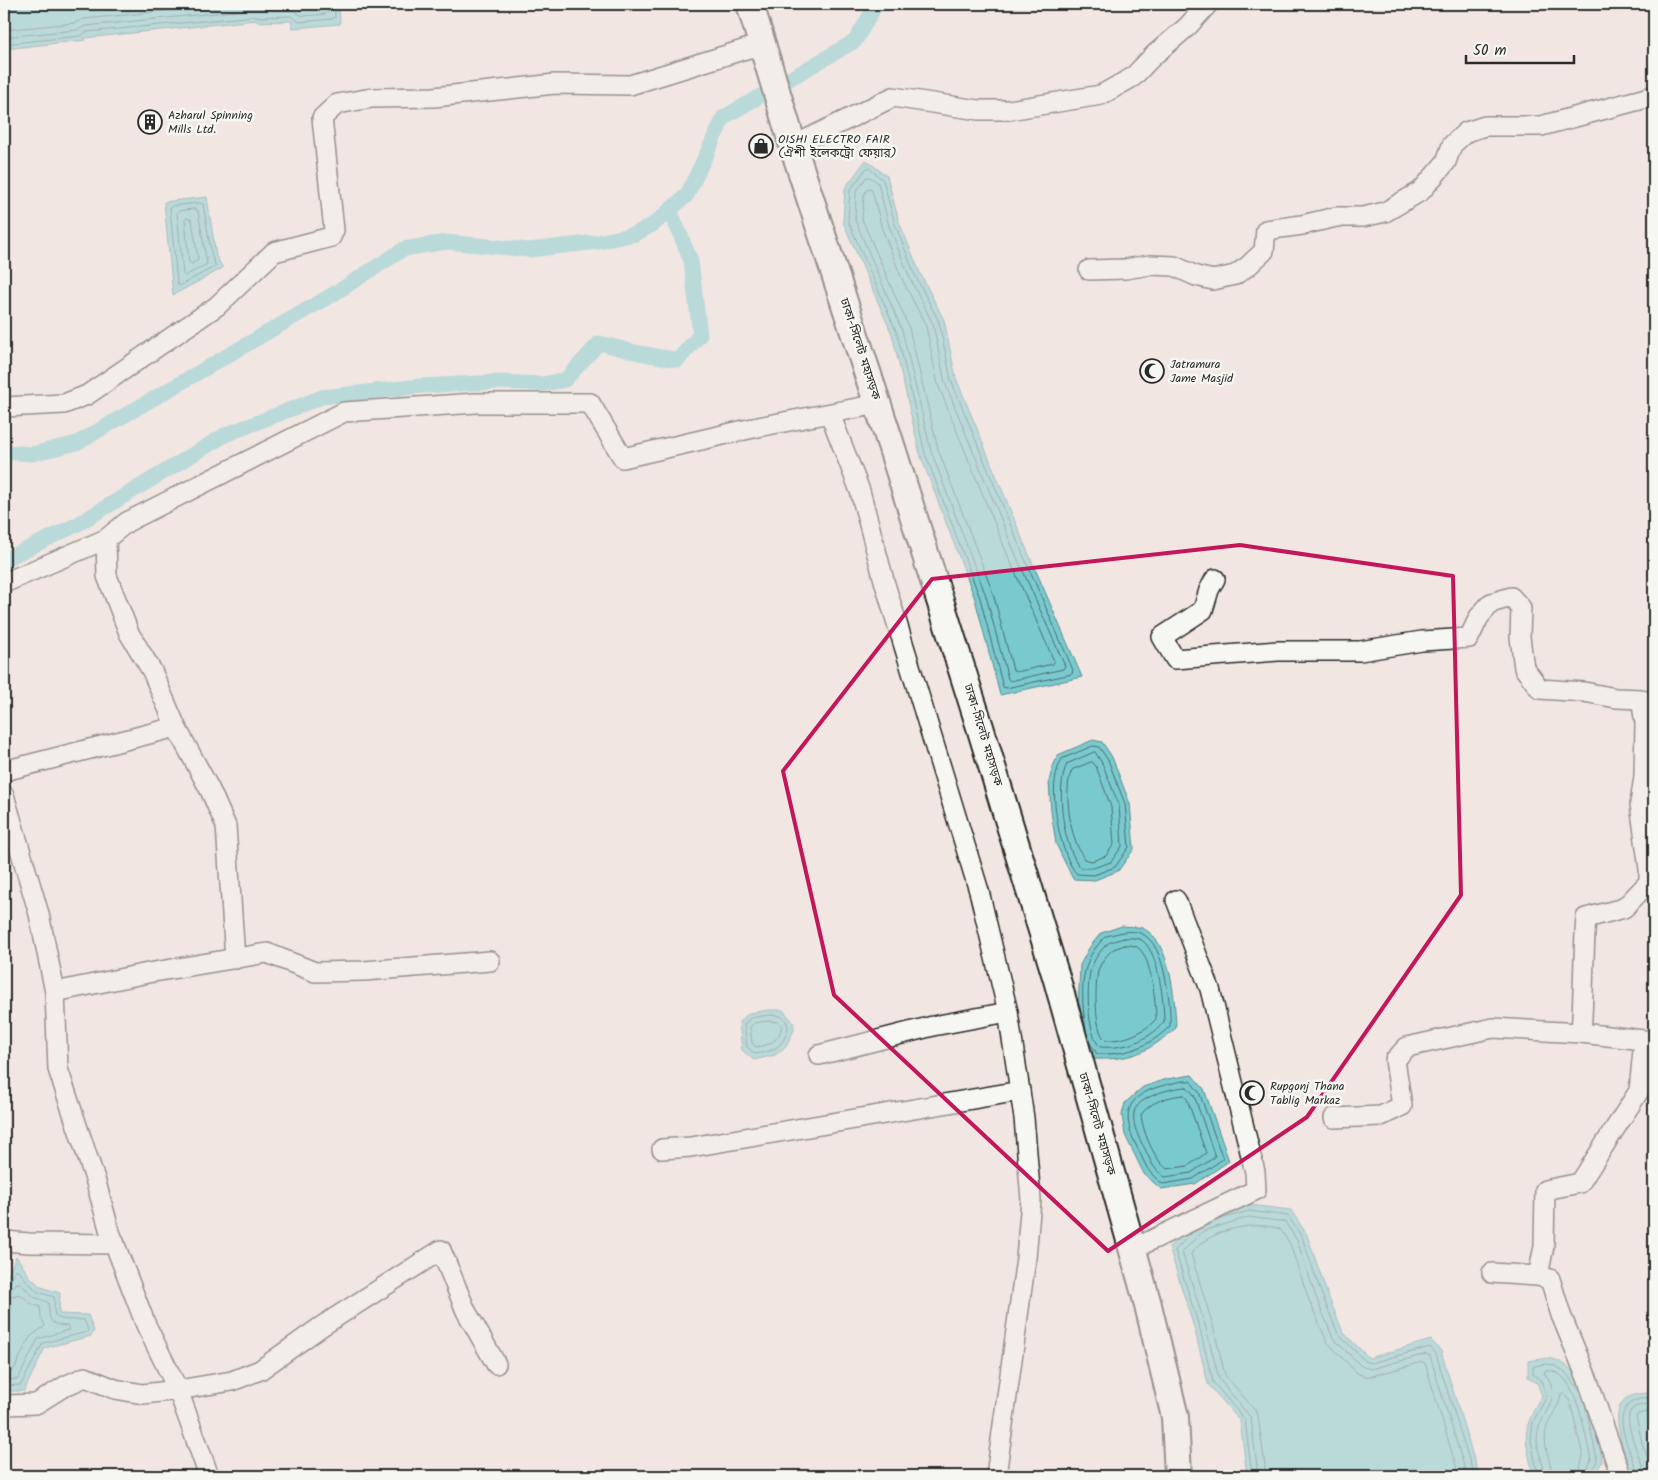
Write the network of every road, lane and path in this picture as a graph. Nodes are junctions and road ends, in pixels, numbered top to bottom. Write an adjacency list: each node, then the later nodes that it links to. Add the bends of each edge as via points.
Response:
1 (750, 4): 3 (highway, ঢাকা-সিলেট মহাসড়ক)
2 (1208, 4): 5 (street, via 1133,77 1101,95 1010,110 978,110 893,97)
3 (764, 50): 5 (highway, ঢাকা-সিলেট মহাসড়ক); 8 (street, via 630,85 556,84 434,97 372,98 337,104 322,118 334,230 331,237 274,252 217,306 87,395 64,404)
4 (1654, 96): 6 (street, via 1541,126 1484,126 1466,132 1452,145 1446,162 1420,191 1385,212 1266,230 1264,251 1235,274 1213,280 1174,266 1150,265)
5 (793, 146): 7 (highway, ঢাকা-সিলেট মহাসড়ক)
6 (1089, 270)
7 (878, 404): 9 (street); 29 (highway, ঢাকা-সিলেট মহাসড়ক, via 1057,980)
8 (4, 407)
9 (830, 414): 10 (street, via 623,458 590,402 476,403 344,412 127,522); 21 (street, via 860,492 979,891)
10 (106, 539): 12 (street); 14 (street, via 107,576 129,633 152,671)
11 (1215, 579): 13 (street, via 1203,610 1162,637 1175,659 1278,651 1360,651 1422,641 1469,638 1479,617 1491,603 1511,596 1521,608 1524,668 1540,689)
12 (4, 583)
13 (1648, 699): 22 (street, via 1640,804 1650,882 1624,908 1586,918)
14 (176, 727): 15 (street); 18 (street, via 226,826)
15 (4, 771)
16 (4, 795): 20 (street, via 39,914)
17 (1176, 900): 29 (street, via 1210,989 1255,1172 1256,1190)
18 (235, 959): 19 (street, via 267,953 315,972); 20 (street)
19 (490, 961)
20 (55, 992): 28 (street, via 58,1069)
21 (1008, 1012): 23 (street, via 933,1026); 24 (street)
22 (1581, 1032): 25 (street, via 1493,1028 1406,1047 1395,1060 1402,1106 1381,1116); 31 (street, via 1644,1040 1640,1091 1580,1183 1545,1190 1544,1246)
23 (819, 1055)
24 (1020, 1092): 26 (street, via 691,1147); 36 (street, via 1031,1200)
25 (1334, 1118)
26 (662, 1149)
27 (4, 1241): 28 (street)
28 (114, 1244): 33 (street, via 146,1325)
29 (1133, 1249): 37 (highway, ঢাকা-সিলেট মহাসড়ক, via 1174,1417)
30 (1492, 1273): 31 (street)
31 (1538, 1276): 38 (street, via 1550,1280)
32 (496, 1364): 33 (street, via 466,1311 441,1250 260,1370 232,1381)
33 (178, 1390): 34 (street, via 144,1394 85,1377 36,1404); 35 (street)
34 (4, 1405)
35 (209, 1476)
36 (996, 1476)
37 (1178, 1476)
38 (1621, 1476)

